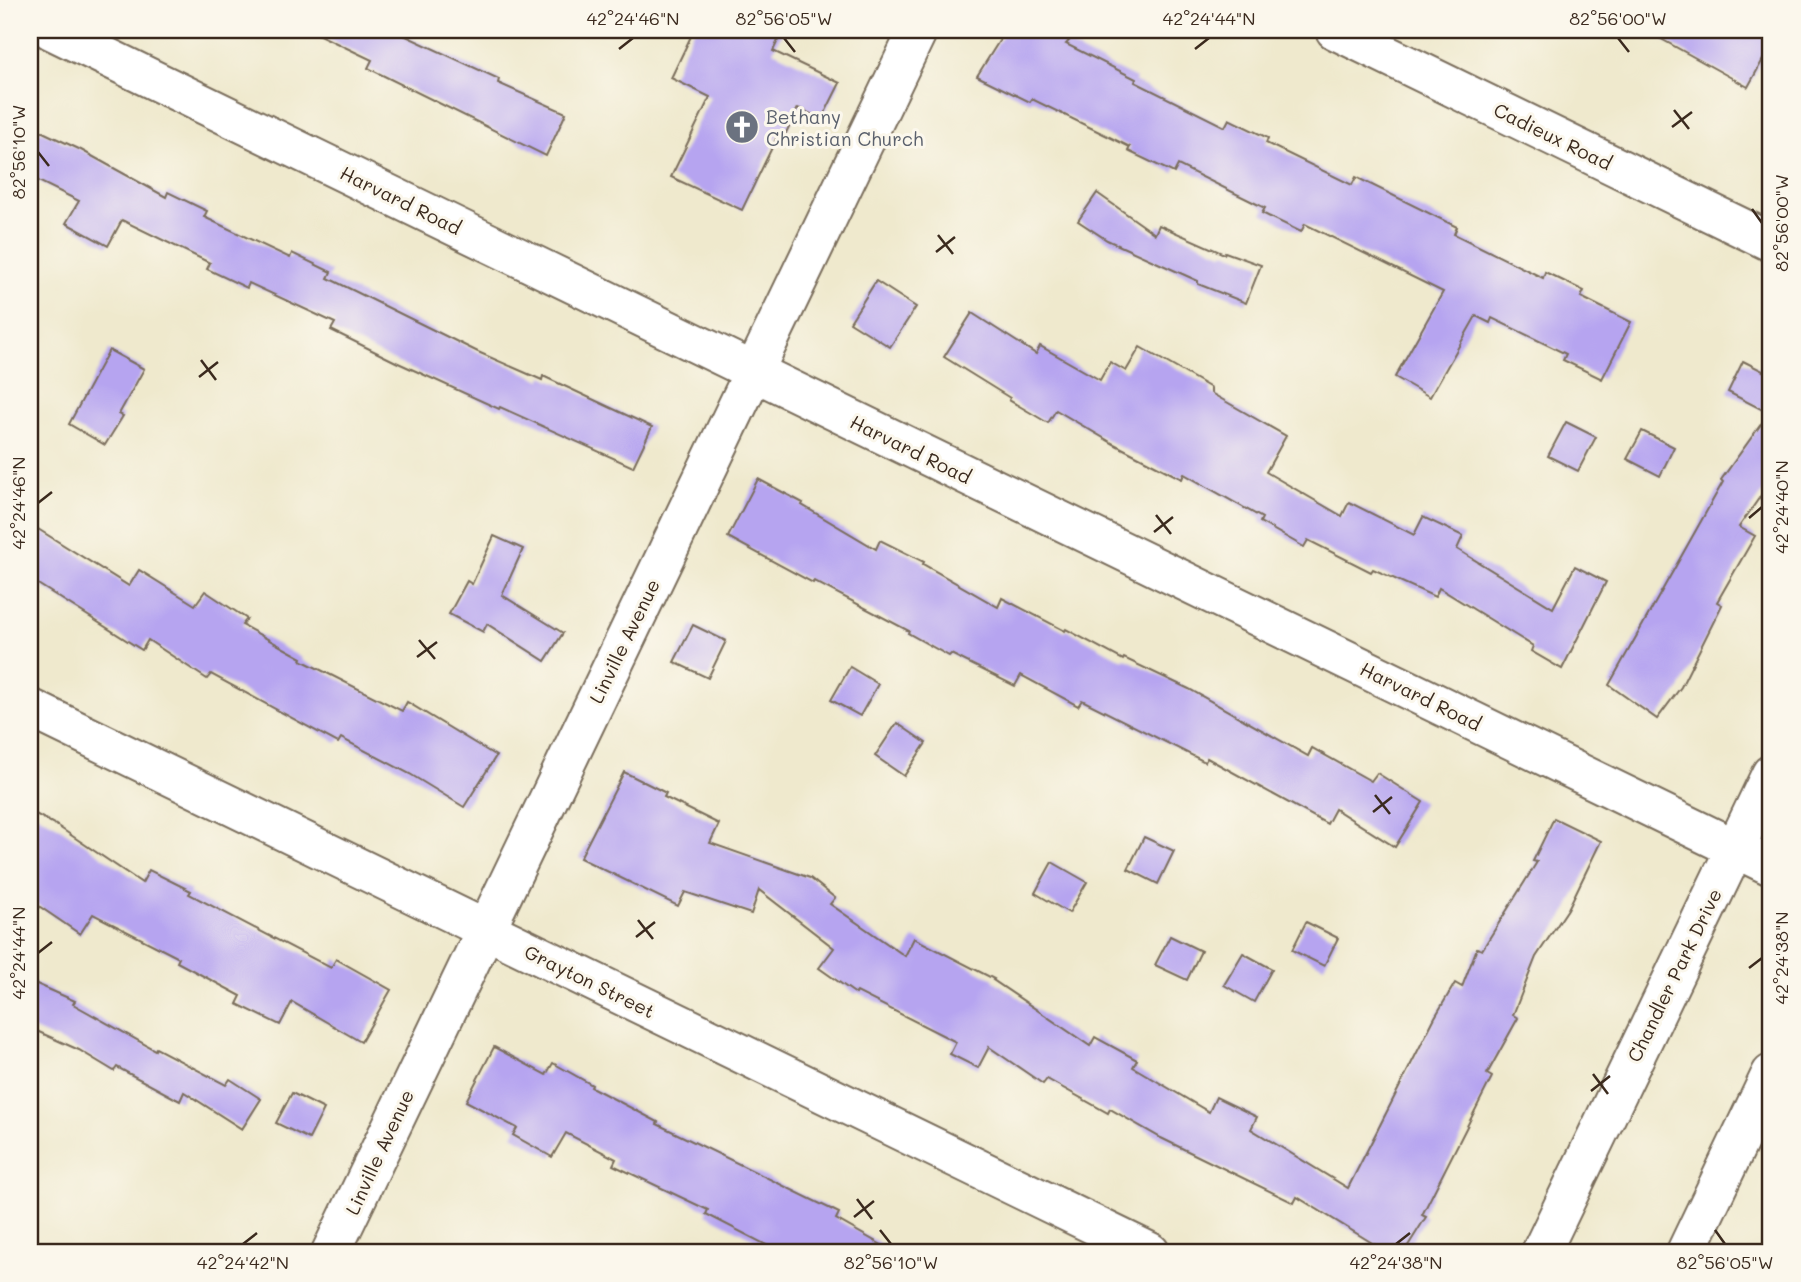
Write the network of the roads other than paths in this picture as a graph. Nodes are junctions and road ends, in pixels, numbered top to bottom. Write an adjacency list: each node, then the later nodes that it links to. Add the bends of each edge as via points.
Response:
1 (51, 30): 5 (street, Harvard Road)
2 (918, 30): 5 (street, Linville Avenue)
3 (1335, 30): 4 (street, Cadieux Road)
4 (1771, 242)
5 (754, 373): 8 (street, Harvard Road); 10 (street, Linville Avenue)
6 (30, 708): 10 (street, Grayton Street)
7 (1771, 774): 8 (street, Chandler Park Drive)
8 (1735, 849): 9 (street, Harvard Road); 14 (street, Chandler Park Drive)
9 (1771, 866)
10 (485, 930): 12 (street, Linville Avenue); 13 (street, Grayton Street)
11 (1771, 1074): 15 (street)
12 (331, 1252)
13 (1150, 1252)
14 (1541, 1252)
15 (1686, 1252)

